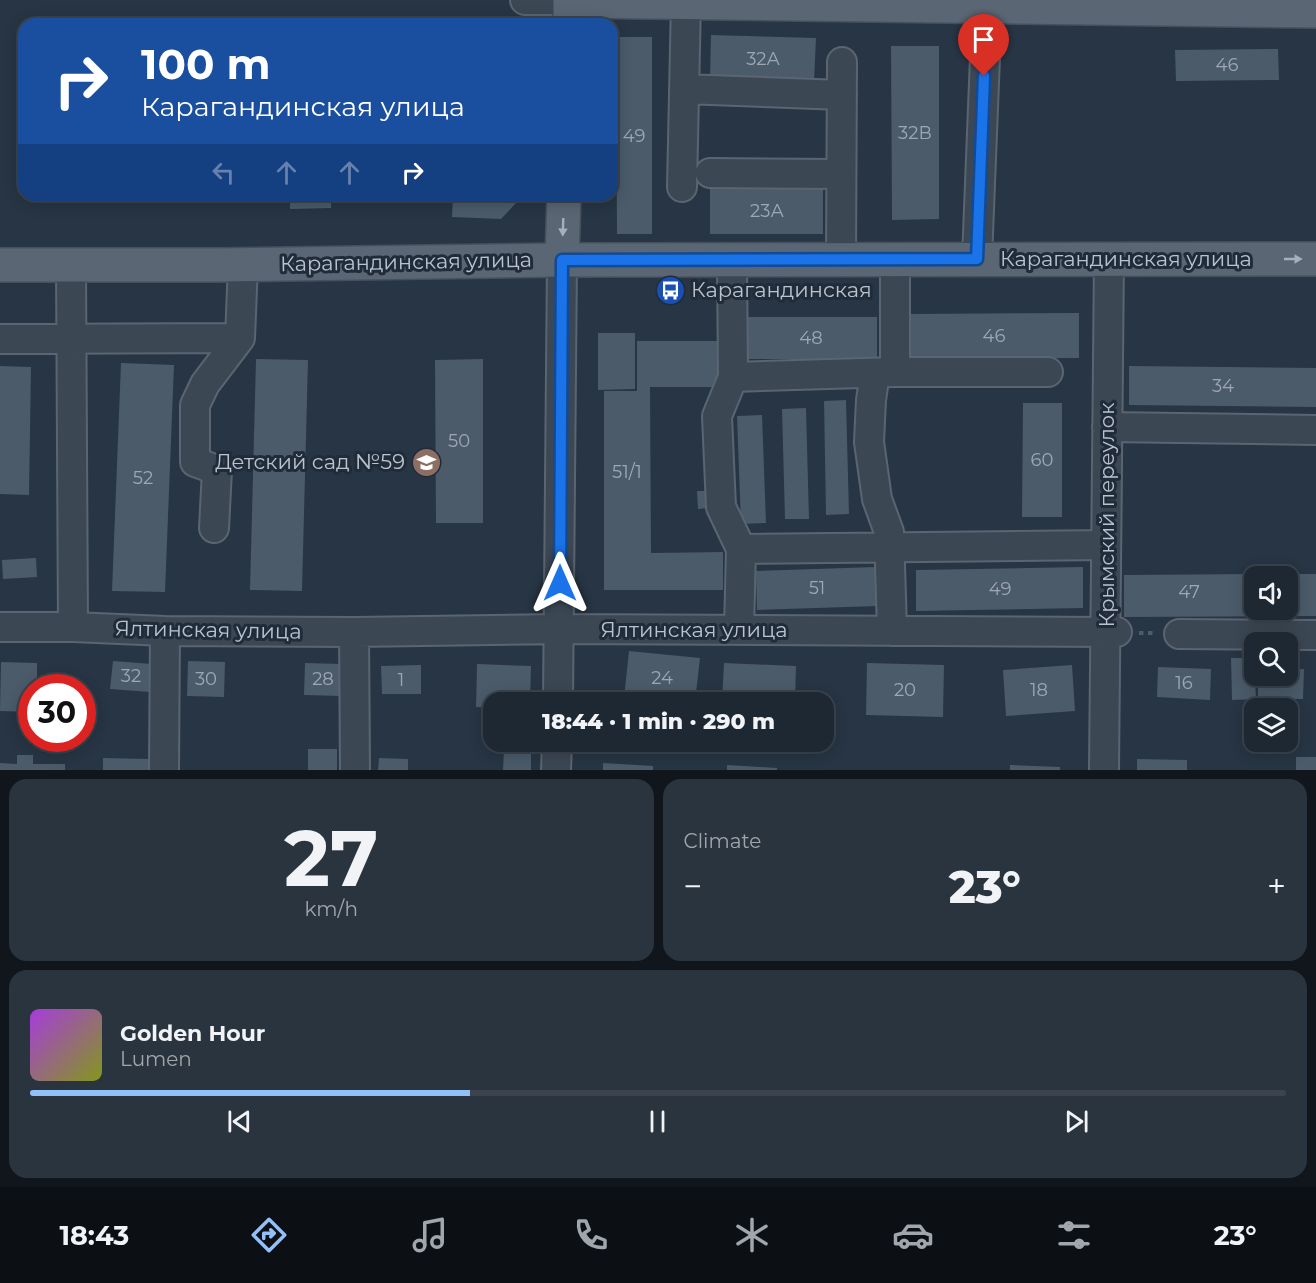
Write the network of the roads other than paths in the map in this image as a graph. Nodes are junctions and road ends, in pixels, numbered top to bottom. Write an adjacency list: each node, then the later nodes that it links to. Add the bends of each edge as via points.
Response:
1 (525, 0): 2 (street)
2 (570, 0): 3 (main road); 7 (main road)
3 (686, 1): 5 (main road); 9 (street)
4 (1090, 4): 5 (main road); 6 (main road)
5 (987, 7): 15 (street)
6 (1316, 11)
7 (570, 18)
8 (842, 62): 10 (street)
9 (684, 89): 10 (street); 13 (street)
10 (842, 95): 12 (street)
11 (710, 173): 12 (street)
12 (841, 174): 20 (street)
13 (682, 187)
14 (564, 201): 18 (main road, one-way to 18)
15 (977, 259): 16 (main road, Карагандинская улица); 21 (main road, Карагандинская улица)
16 (1109, 259): 17 (main road, Карагандинская улица, one-way to 17); 31 (street, Крымский переулок)
17 (1316, 259)
18 (562, 260): 19 (main road, Карагандинская улица); 22 (main road, Карагандинская улица); 39 (street)
19 (732, 260): 20 (main road, Карагандинская улица); 30 (street)
20 (841, 260): 21 (main road, Карагандинская улица)
21 (895, 260): 28 (street)
22 (243, 264): 24 (main road, Карагандинская улица); 26 (street)
23 (0, 265): 24 (main road, Карагандинская улица)
24 (71, 265): 25 (street)
25 (70, 338): 26 (street); 27 (street); 38 (street)
26 (240, 338): 33 (street, via 205,384 195,405 195,462 217,470)
27 (0, 339)
28 (885, 372): 29 (street); 30 (street); 35 (street, via 870,400 869,442 877,499)
29 (1048, 372)
30 (733, 377): 36 (street, via 717,416 717,427 721,507)
31 (1107, 428): 32 (street); 34 (street, Крымский переулок)
32 (1316, 430)
33 (214, 528)
34 (1106, 545): 35 (street); 44 (street, Крымский переулок)
35 (891, 547): 36 (street); 42 (street)
36 (741, 549): 40 (street)
37 (0, 627): 38 (street, Ялтинская улица)
38 (73, 627): 41 (street, Ялтинская улица)
39 (560, 629): 40 (street, Ялтинская улица); 43 (street, Ялтинская улица); 47 (street)
40 (739, 630): 42 (street, Ялтинская улица)
41 (165, 631): 43 (street, Ялтинская улица); 49 (street)
42 (892, 631): 44 (street, Ялтинская улица)
43 (354, 632): 50 (street)
44 (1112, 632): 52 (street, Крымский переулок)
45 (1179, 634): 46 (street)
46 (1316, 635)
47 (558, 692)
48 (556, 752): 51 (street)
49 (164, 770)
50 (355, 770)
51 (556, 770)
52 (1104, 770)

